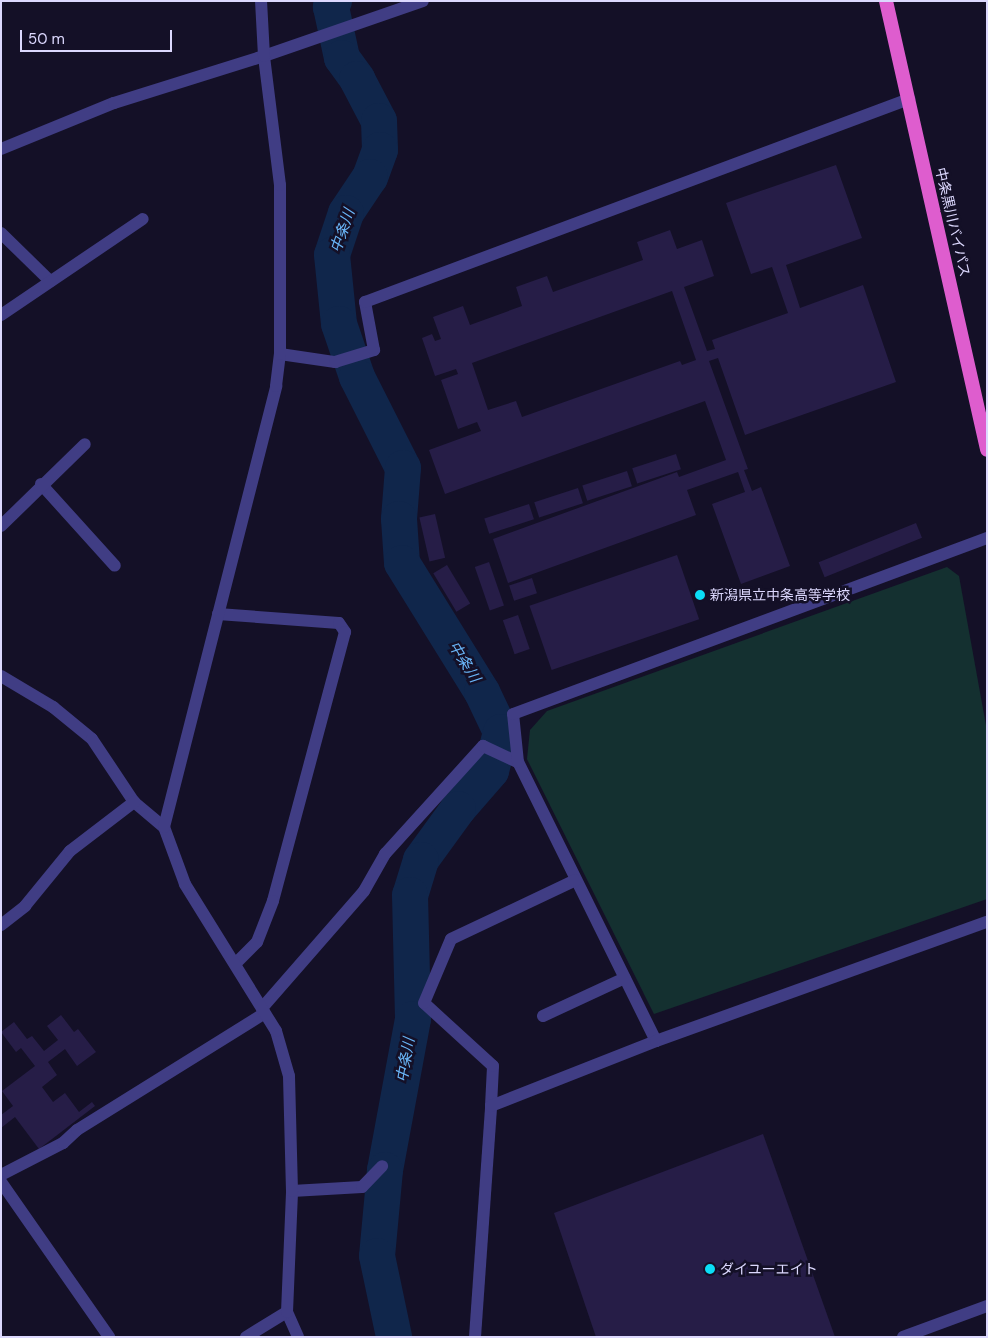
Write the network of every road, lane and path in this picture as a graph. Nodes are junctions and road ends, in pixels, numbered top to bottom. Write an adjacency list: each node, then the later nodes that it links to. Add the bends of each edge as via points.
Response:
1 (261, 1): 4 (street)
2 (423, 1): 4 (street)
3 (886, 1): 5 (highway, 中条黒川バイパス)
4 (264, 56): 6 (street, via 114,104); 11 (street, via 280,185)
5 (909, 99): 11 (street, via 365,302 374,350 335,362); 13 (highway, 中条黒川バイパス)
6 (1, 149)
7 (143, 220): 9 (street)
8 (1, 233): 9 (street)
9 (50, 281): 10 (street)
10 (1, 315)
11 (280, 354): 18 (street, via 276,386)
12 (85, 444): 14 (street)
13 (987, 450)
14 (42, 484): 15 (street); 17 (street)
15 (1, 526)
16 (987, 538): 20 (street, via 513,714)
17 (115, 566)
18 (218, 614): 22 (street); 26 (street, via 339,623 344,632 273,901 257,942)
19 (1, 676): 21 (street, via 53,707 92,739)
20 (518, 762): 23 (street); 28 (street, via 483,746 384,854 364,891)
21 (134, 802): 22 (street); 25 (street, via 70,851 24,906)
22 (164, 827): 26 (street, via 185,884)
23 (576, 880): 27 (street); 31 (street, via 451,939 424,1003 493,1066)
24 (987, 922): 30 (street)
25 (1, 925)
26 (234, 964): 28 (street)
27 (625, 978): 29 (street); 30 (street)
28 (263, 1010): 33 (street, via 77,1130 63,1143); 35 (street, via 276,1031 289,1076)
29 (544, 1016)
30 (656, 1041): 31 (street)
31 (492, 1106): 41 (street)
32 (382, 1166): 35 (street, via 362,1187)
33 (1, 1175)
34 (1, 1182): 38 (street)
35 (292, 1191): 37 (street)
36 (987, 1306): 42 (street)
37 (287, 1312): 39 (street); 40 (street)
38 (109, 1337)
39 (246, 1337)
40 (298, 1337)
41 (475, 1337)
42 (903, 1337)

